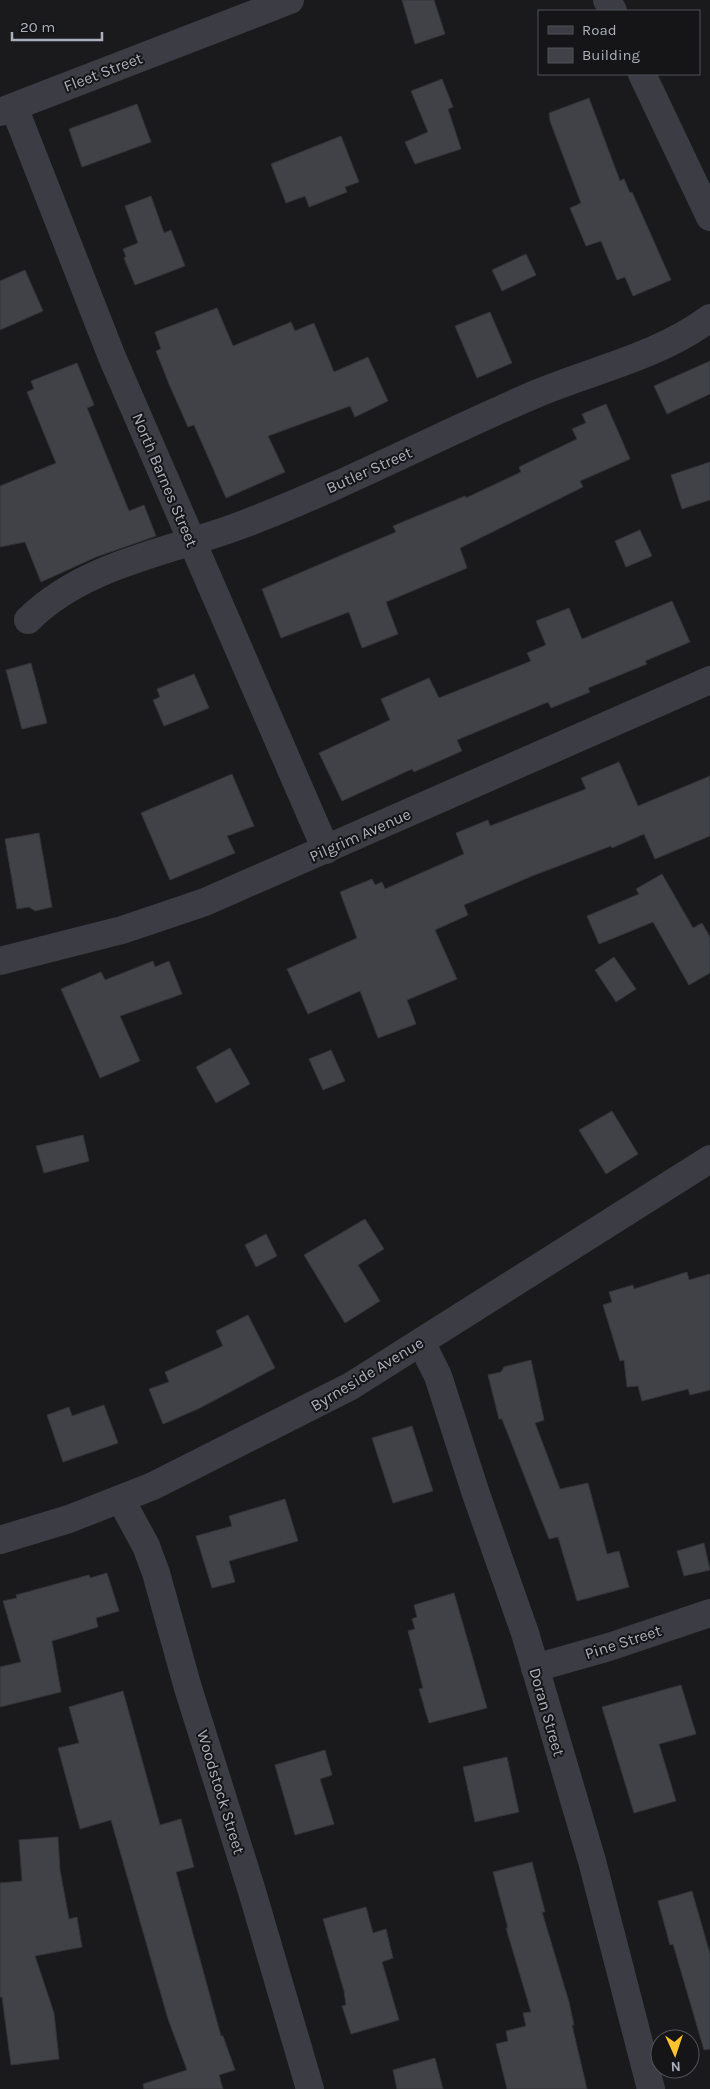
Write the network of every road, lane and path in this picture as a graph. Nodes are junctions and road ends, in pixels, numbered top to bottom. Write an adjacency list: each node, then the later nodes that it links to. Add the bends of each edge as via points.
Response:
1 (290, 0): 3 (street, Fleet Street)
2 (642, 75): 4 (street)
3 (7, 109): 6 (street, North Barnes Street)
4 (710, 217)
5 (710, 318): 6 (street, Butler Street, via 651,351 537,394 244,524)
6 (191, 541): 7 (street, Butler Street, via 154,552 68,588); 9 (street, North Barnes Street)
7 (28, 620)
8 (710, 680): 9 (street, Pilgrim Avenue)
9 (326, 850): 10 (street, Pilgrim Avenue, via 155,920)
10 (0, 961)
11 (710, 1159): 12 (street, Byrneside Avenue)
12 (421, 1342): 13 (street, Byrneside Avenue, via 306,1411); 16 (street, Doran Street, via 438,1376)
13 (121, 1500): 14 (street, Byrneside Avenue); 17 (street, Woodstock Street, via 146,1546 156,1573)
14 (0, 1540)
15 (710, 1614): 16 (street, Pine Street)
16 (535, 1668): 18 (street, Doran Street, via 592,1861)
17 (310, 2089)
18 (651, 2089)

